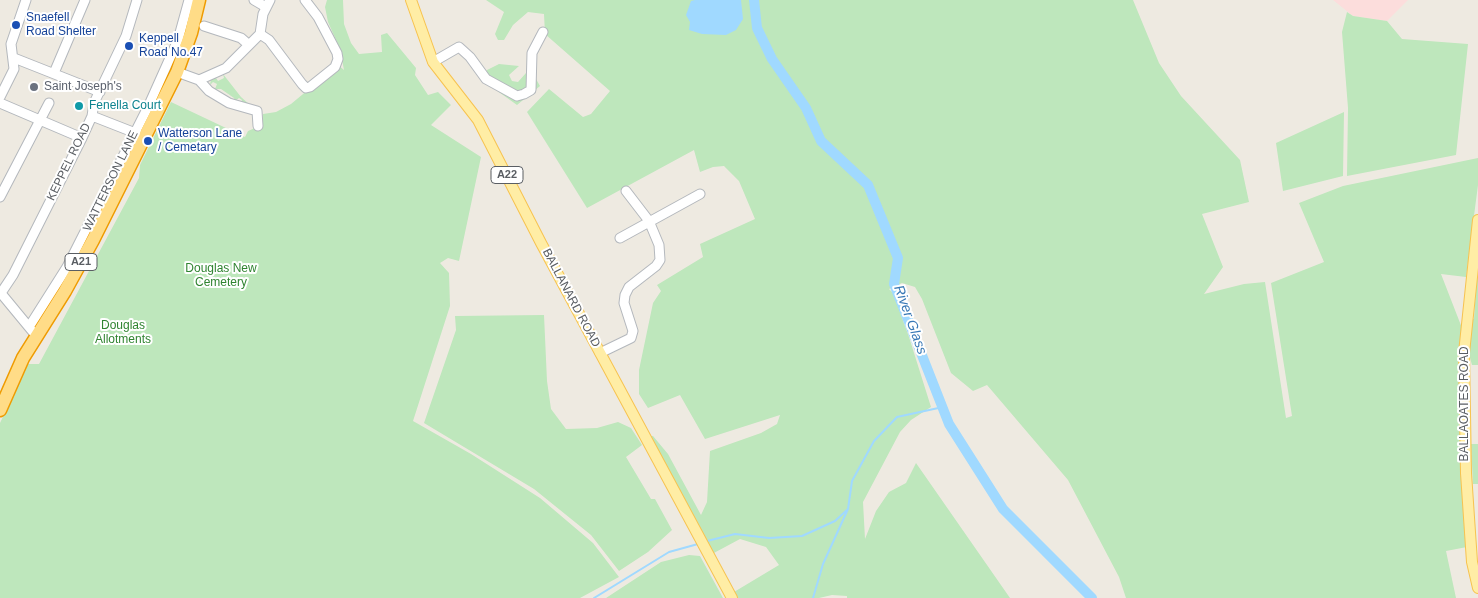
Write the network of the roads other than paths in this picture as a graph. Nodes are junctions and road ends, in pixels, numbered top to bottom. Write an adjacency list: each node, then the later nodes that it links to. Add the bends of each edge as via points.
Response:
1 (26, 0): 14 (street, via 11,44)
2 (85, 0): 17 (street)
3 (137, 0): 19 (street, KEPPEL ROAD, via 126,36)
4 (188, 0): 26 (street, WATTERSON LANE, via 174,48)
5 (199, 0): 16 (highway, A21)
6 (305, 0): 12 (street, via 318,17 338,59 335,67 310,87 302,84 269,40)
7 (411, 0): 15 (main road, BALLANARD ROAD / A22)
8 (256, 1): 9 (street)
9 (268, 3): 12 (street)
10 (208, 28): 13 (street, via 241,38)
11 (543, 32): 15 (street, via 536,42 530,63 531,90 517,96 486,79 470,56 459,47)
12 (260, 34): 13 (street)
13 (249, 45): 18 (street, via 226,68)
14 (14, 58): 17 (street); 20 (street, via 14,69)
15 (433, 62): 36 (main road, BALLANARD ROAD / A22, via 478,120)
16 (177, 72): 18 (street); 26 (highway, A21)
17 (54, 73): 19 (street)
18 (199, 80): 25 (street, via 209,91 230,102 261,110)
19 (100, 92): 23 (street, KEPPEL ROAD)
20 (0, 97)
21 (0, 103): 24 (street)
22 (49, 103): 24 (street)
23 (92, 116): 26 (street); 27 (street, KEPPEL ROAD)
24 (40, 120): 27 (street); 30 (street)
25 (258, 126)
26 (139, 135): 35 (highway, A21, via 70,283)
27 (82, 138): 34 (street, KEPPEL ROAD, via 13,275)
28 (626, 191): 32 (street)
29 (700, 194): 32 (street)
30 (0, 197)
31 (1478, 220): 38 (main road, BALLAOATES ROAD, via 1464,353 1466,473 1472,562)
32 (649, 221): 33 (street); 36 (street, via 659,245 660,260 629,286 625,295 624,303 633,331 631,338)
33 (620, 238)
34 (1, 292): 35 (street)
35 (33, 331): 37 (highway, A21)
36 (600, 353): 39 (main road, BALLANARD ROAD / A22)
37 (0, 410)
38 (1478, 588)
39 (732, 598)

